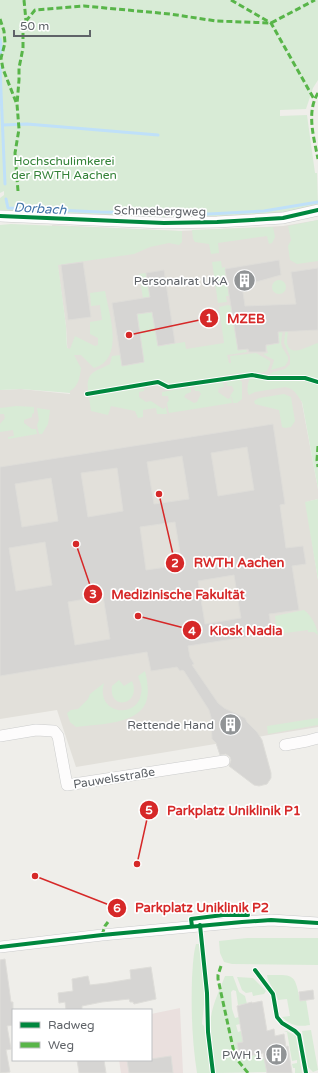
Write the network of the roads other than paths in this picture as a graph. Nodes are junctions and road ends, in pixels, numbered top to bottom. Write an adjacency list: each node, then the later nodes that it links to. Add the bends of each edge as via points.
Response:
1 (318, 210): 2 (street, Schneebergweg, via 283,218 217,222 164,223)
2 (0, 216)
3 (0, 736): 6 (street, Pauwelsstraße, via 36,730 54,731 58,736 67,785)
4 (318, 738): 5 (street)
5 (285, 745)
6 (224, 761)
7 (318, 924): 8 (street, via 271,920 242,922)
8 (0, 947)

